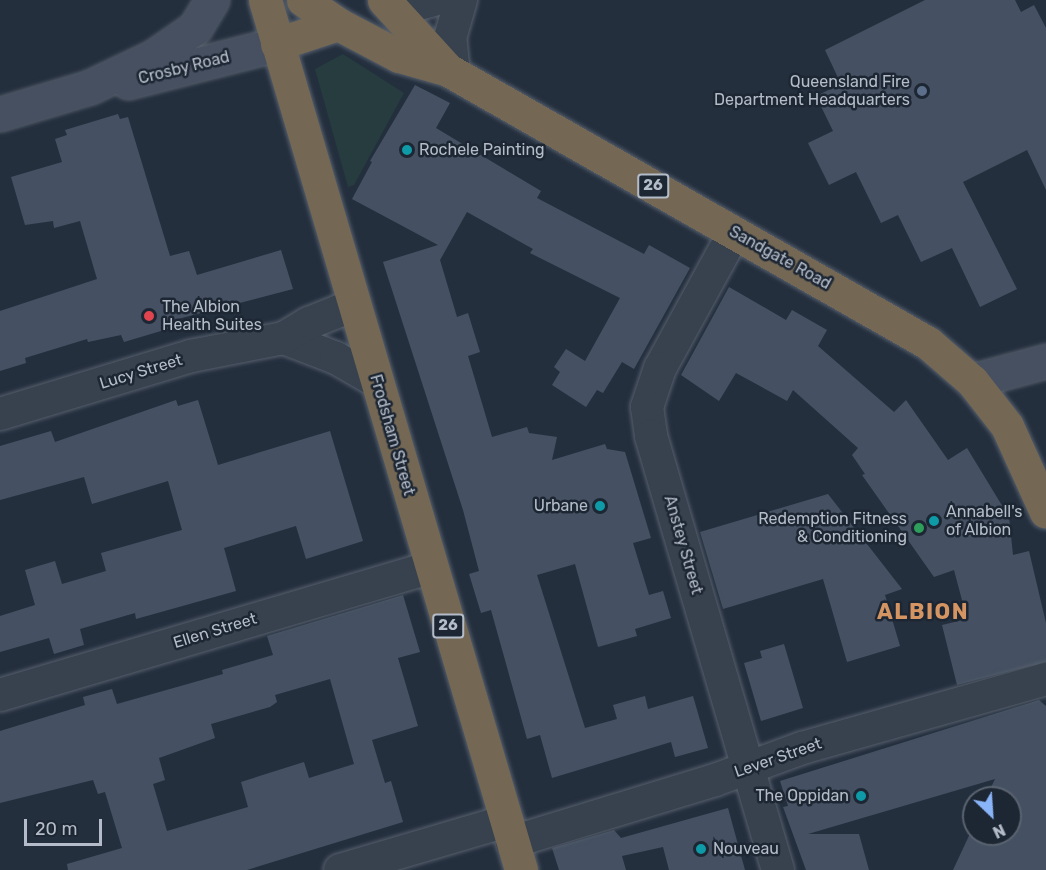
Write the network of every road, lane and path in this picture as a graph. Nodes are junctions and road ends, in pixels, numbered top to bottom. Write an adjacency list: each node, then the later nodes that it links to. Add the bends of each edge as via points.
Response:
1 (212, 0): 10 (street, Crosby Road, via 195,28 178,42)
2 (265, 0): 8 (highway, Frodsham Street / 26)
3 (302, 0): 7 (highway, Sandgate Road); 8 (highway)
4 (434, 0): 6 (street, via 415,5)
5 (461, 0): 9 (street, via 450,38)
6 (387, 2): 9 (highway, Sandgate Road / 26)
7 (338, 24): 8 (highway); 9 (highway, Sandgate Road, via 399,56)
8 (277, 44): 10 (street, Crosby Road, via 151,78); 13 (highway, Frodsham Street / 26)
9 (451, 72): 12 (highway, Sandgate Road / 26)
10 (90, 87): 11 (street, Crosby Road)
11 (0, 114)
12 (734, 233): 17 (highway, Sandgate Road / 26, via 928,343); 23 (street, Anstey Street, via 660,368 647,407 651,436)
13 (354, 305): 14 (street, Lucy Street); 16 (highway, Frodsham Street / 26)
14 (284, 338): 16 (street, via 336,358); 18 (street, Lucy Street, via 191,356)
15 (1046, 361): 17 (street)
16 (376, 381): 20 (highway, Frodsham Street / 26)
17 (972, 381): 19 (highway, Sandgate Road / 26, via 1013,437)
18 (0, 414)
19 (1046, 512)
20 (431, 567): 22 (street, Ellen Street); 24 (highway, Frodsham Street / 26)
21 (1046, 679): 23 (street, Lever Street, via 802,748)
22 (0, 695)
23 (748, 768): 24 (street, Lever Street); 26 (street, Anstey Street)
24 (513, 844): 25 (street, Lever Street)
25 (340, 870)
26 (778, 870)

